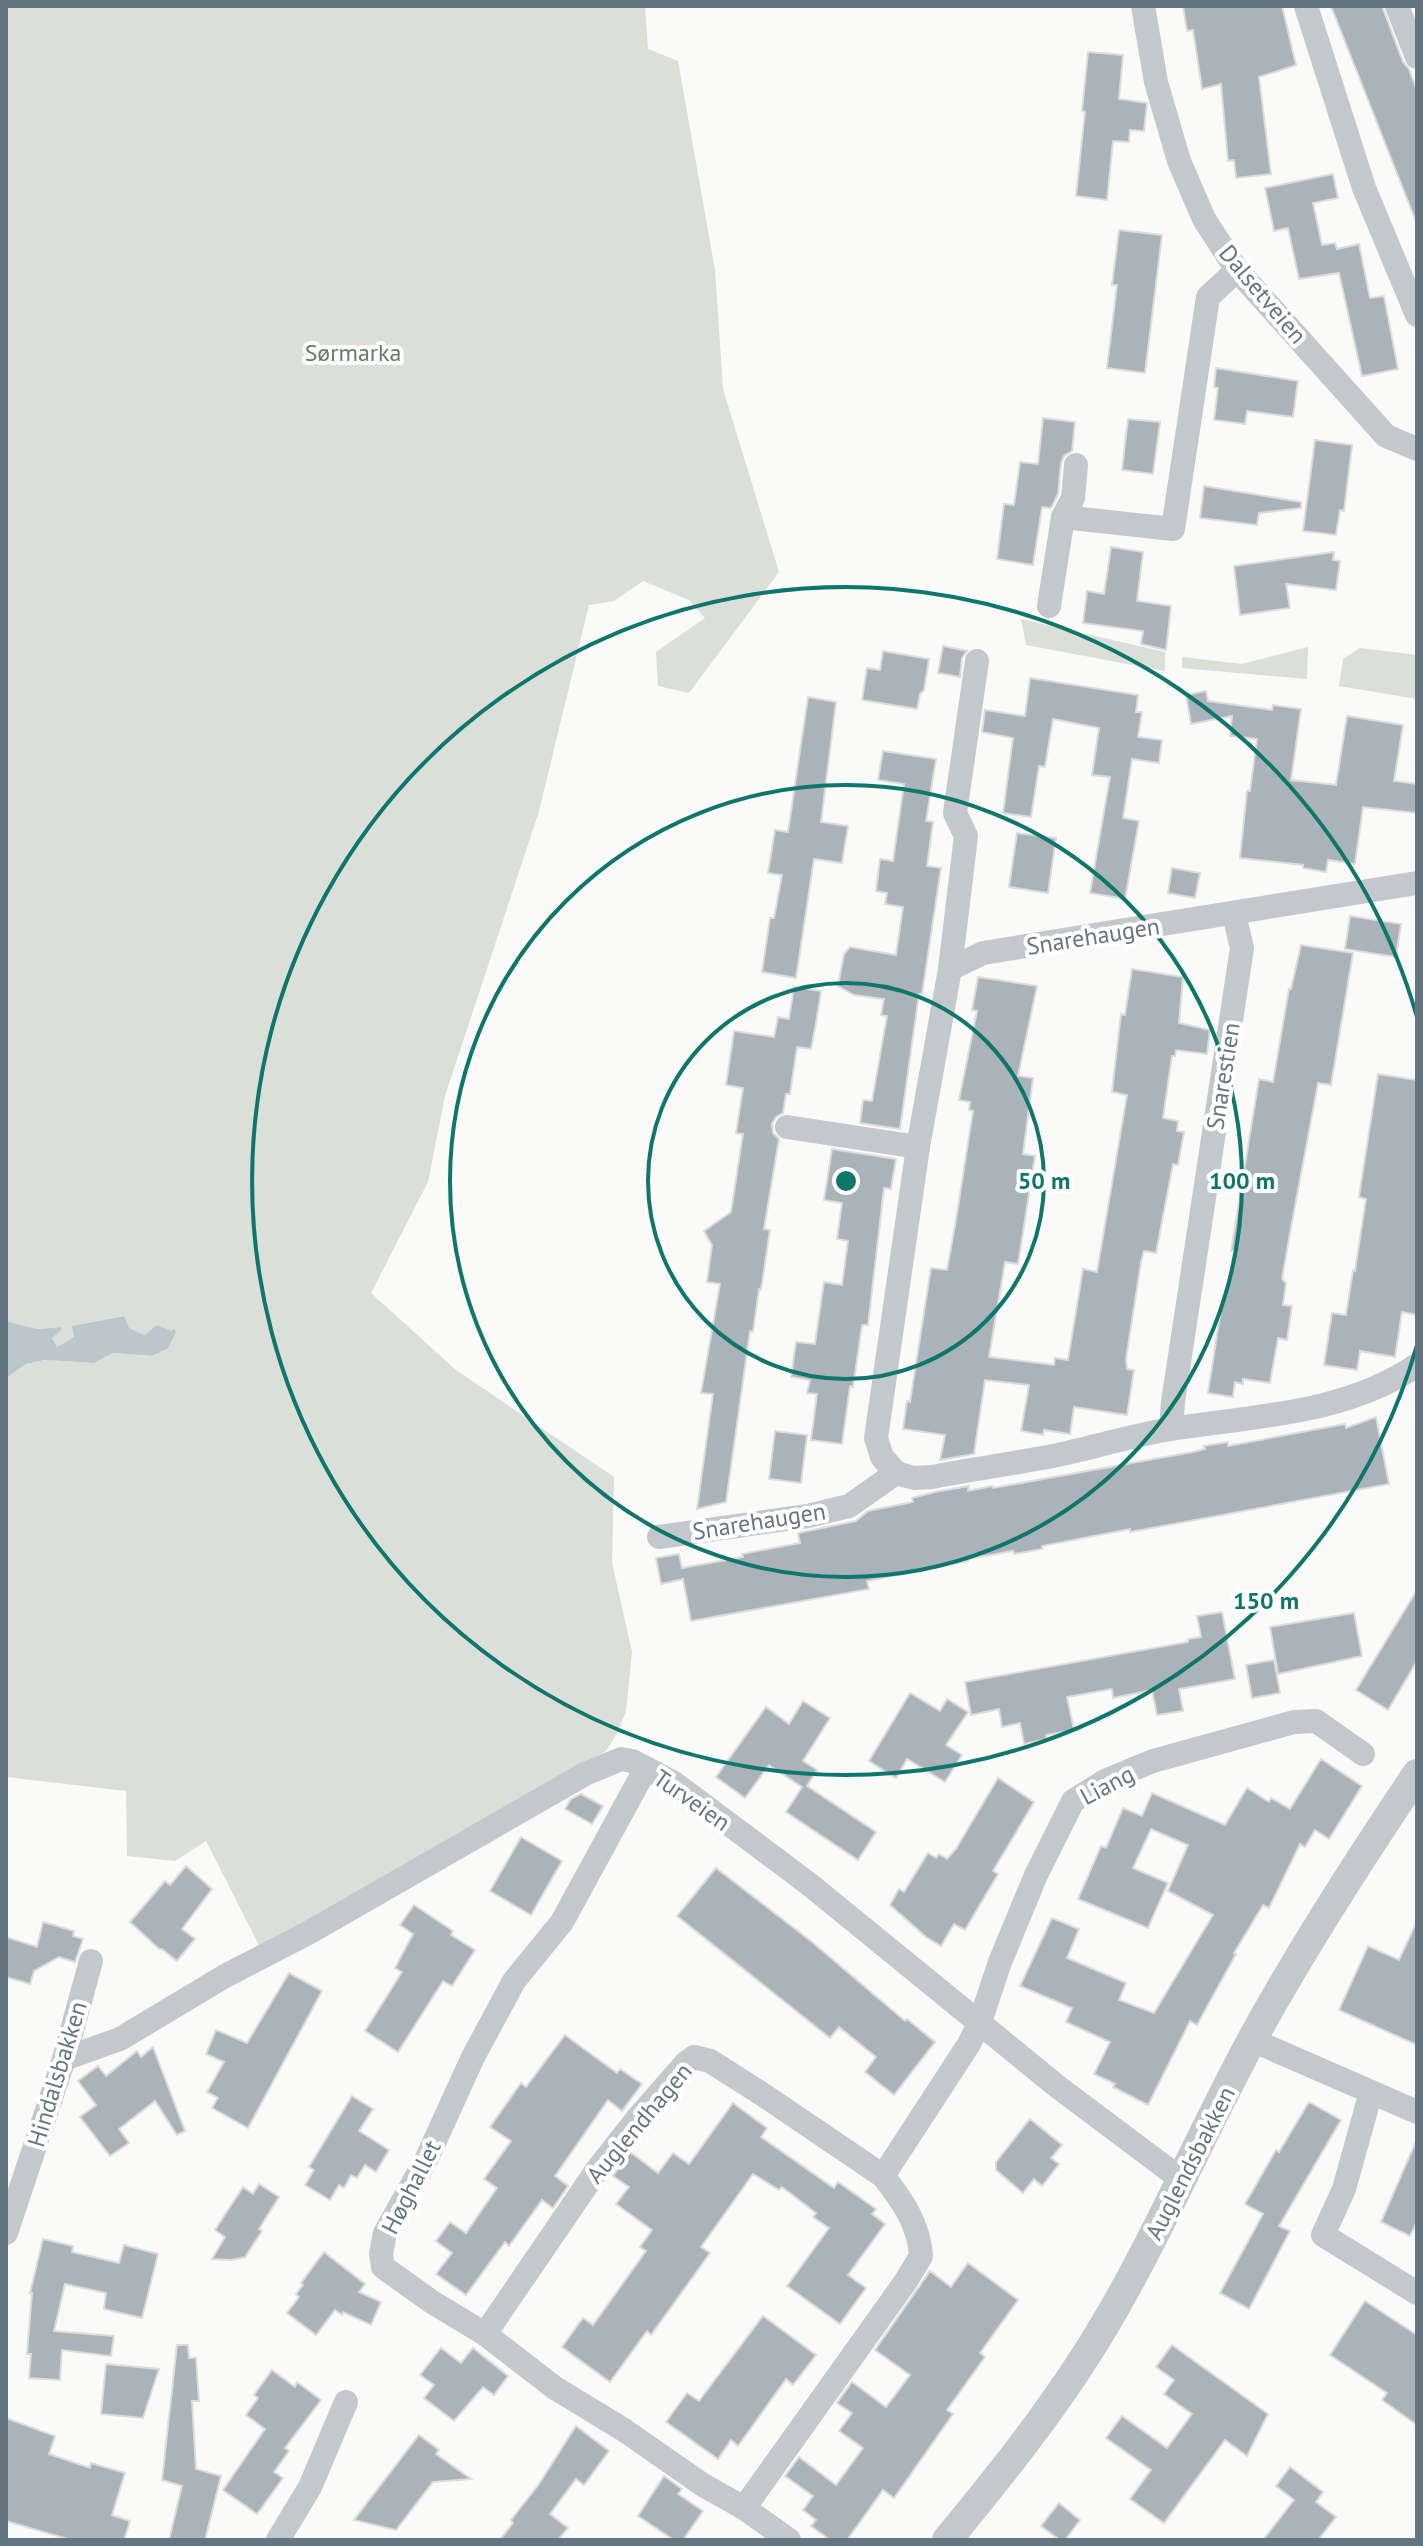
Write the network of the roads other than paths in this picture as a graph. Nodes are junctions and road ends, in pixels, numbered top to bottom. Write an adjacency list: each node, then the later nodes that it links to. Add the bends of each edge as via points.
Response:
1 (1143, 6): 5 (street, Dalsetveien, via 1156,82 1179,161 1204,219)
2 (1306, 6): 6 (street, via 1364,188)
3 (1397, 6): 4 (street)
4 (1417, 57)
5 (1237, 270): 7 (street, Dalsetveien, via 1386,436); 9 (street, via 1208,297 1173,529)
6 (1417, 315)
7 (1417, 449)
8 (1076, 465): 9 (street, via 1073,498)
9 (1063, 517): 10 (street)
10 (1049, 606)
11 (977, 661): 14 (street, via 955,813 966,836)
12 (1417, 883): 13 (street, Snarehaugen)
13 (1234, 914): 14 (street, Snarehaugen, via 983,953); 18 (street, Snarestien, via 1242,948)
14 (950, 969): 16 (street)
15 (787, 1127): 16 (street)
16 (918, 1147): 19 (street, via 876,1438 882,1457)
17 (1417, 1365): 18 (street, via 1341,1400)
18 (1171, 1429): 19 (street, via 932,1477)
19 (896, 1473): 20 (street, Snarehaugen, via 849,1506)
20 (659, 1537)
21 (1363, 1754): 25 (street, Liang, via 1316,1721 1294,1722 1153,1761 1073,1801 1036,1875)
22 (646, 1768): 25 (street, Turveien, via 674,1783 809,1884); 27 (street, Turveien, via 621,1759 610,1762 120,2039); 34 (street, Høghallet, via 562,1922 514,1981 385,2233 381,2254 388,2273)
23 (1414, 1786): 26 (street, Auglendsbakken, via 1335,1896)
24 (91, 1961): 27 (street, Hindalsbakken)
25 (980, 2022): 30 (street); 31 (street, Turveien)
26 (1252, 2040): 28 (street); 31 (street, Auglendsbakken)
27 (64, 2059): 32 (street, Hindalsbakken)
28 (1371, 2092): 29 (street); 33 (street, via 1344,2189 1323,2235)
29 (1417, 2112)
30 (883, 2176): 34 (street, Auglendhagen, via 710,2061 694,2057 597,2170); 36 (street, Auglendhagen, via 916,2227 921,2256)
31 (1182, 2180): 39 (street, Auglendsbakken, via 1074,2373)
32 (6, 2233)
33 (1417, 2293)
34 (485, 2334): 36 (street, Høghallet, via 555,2388)
35 (346, 2402): 37 (street, via 310,2487)
36 (744, 2508): 38 (street, Høghallet)
37 (278, 2540)
38 (789, 2540)
39 (947, 2540)

